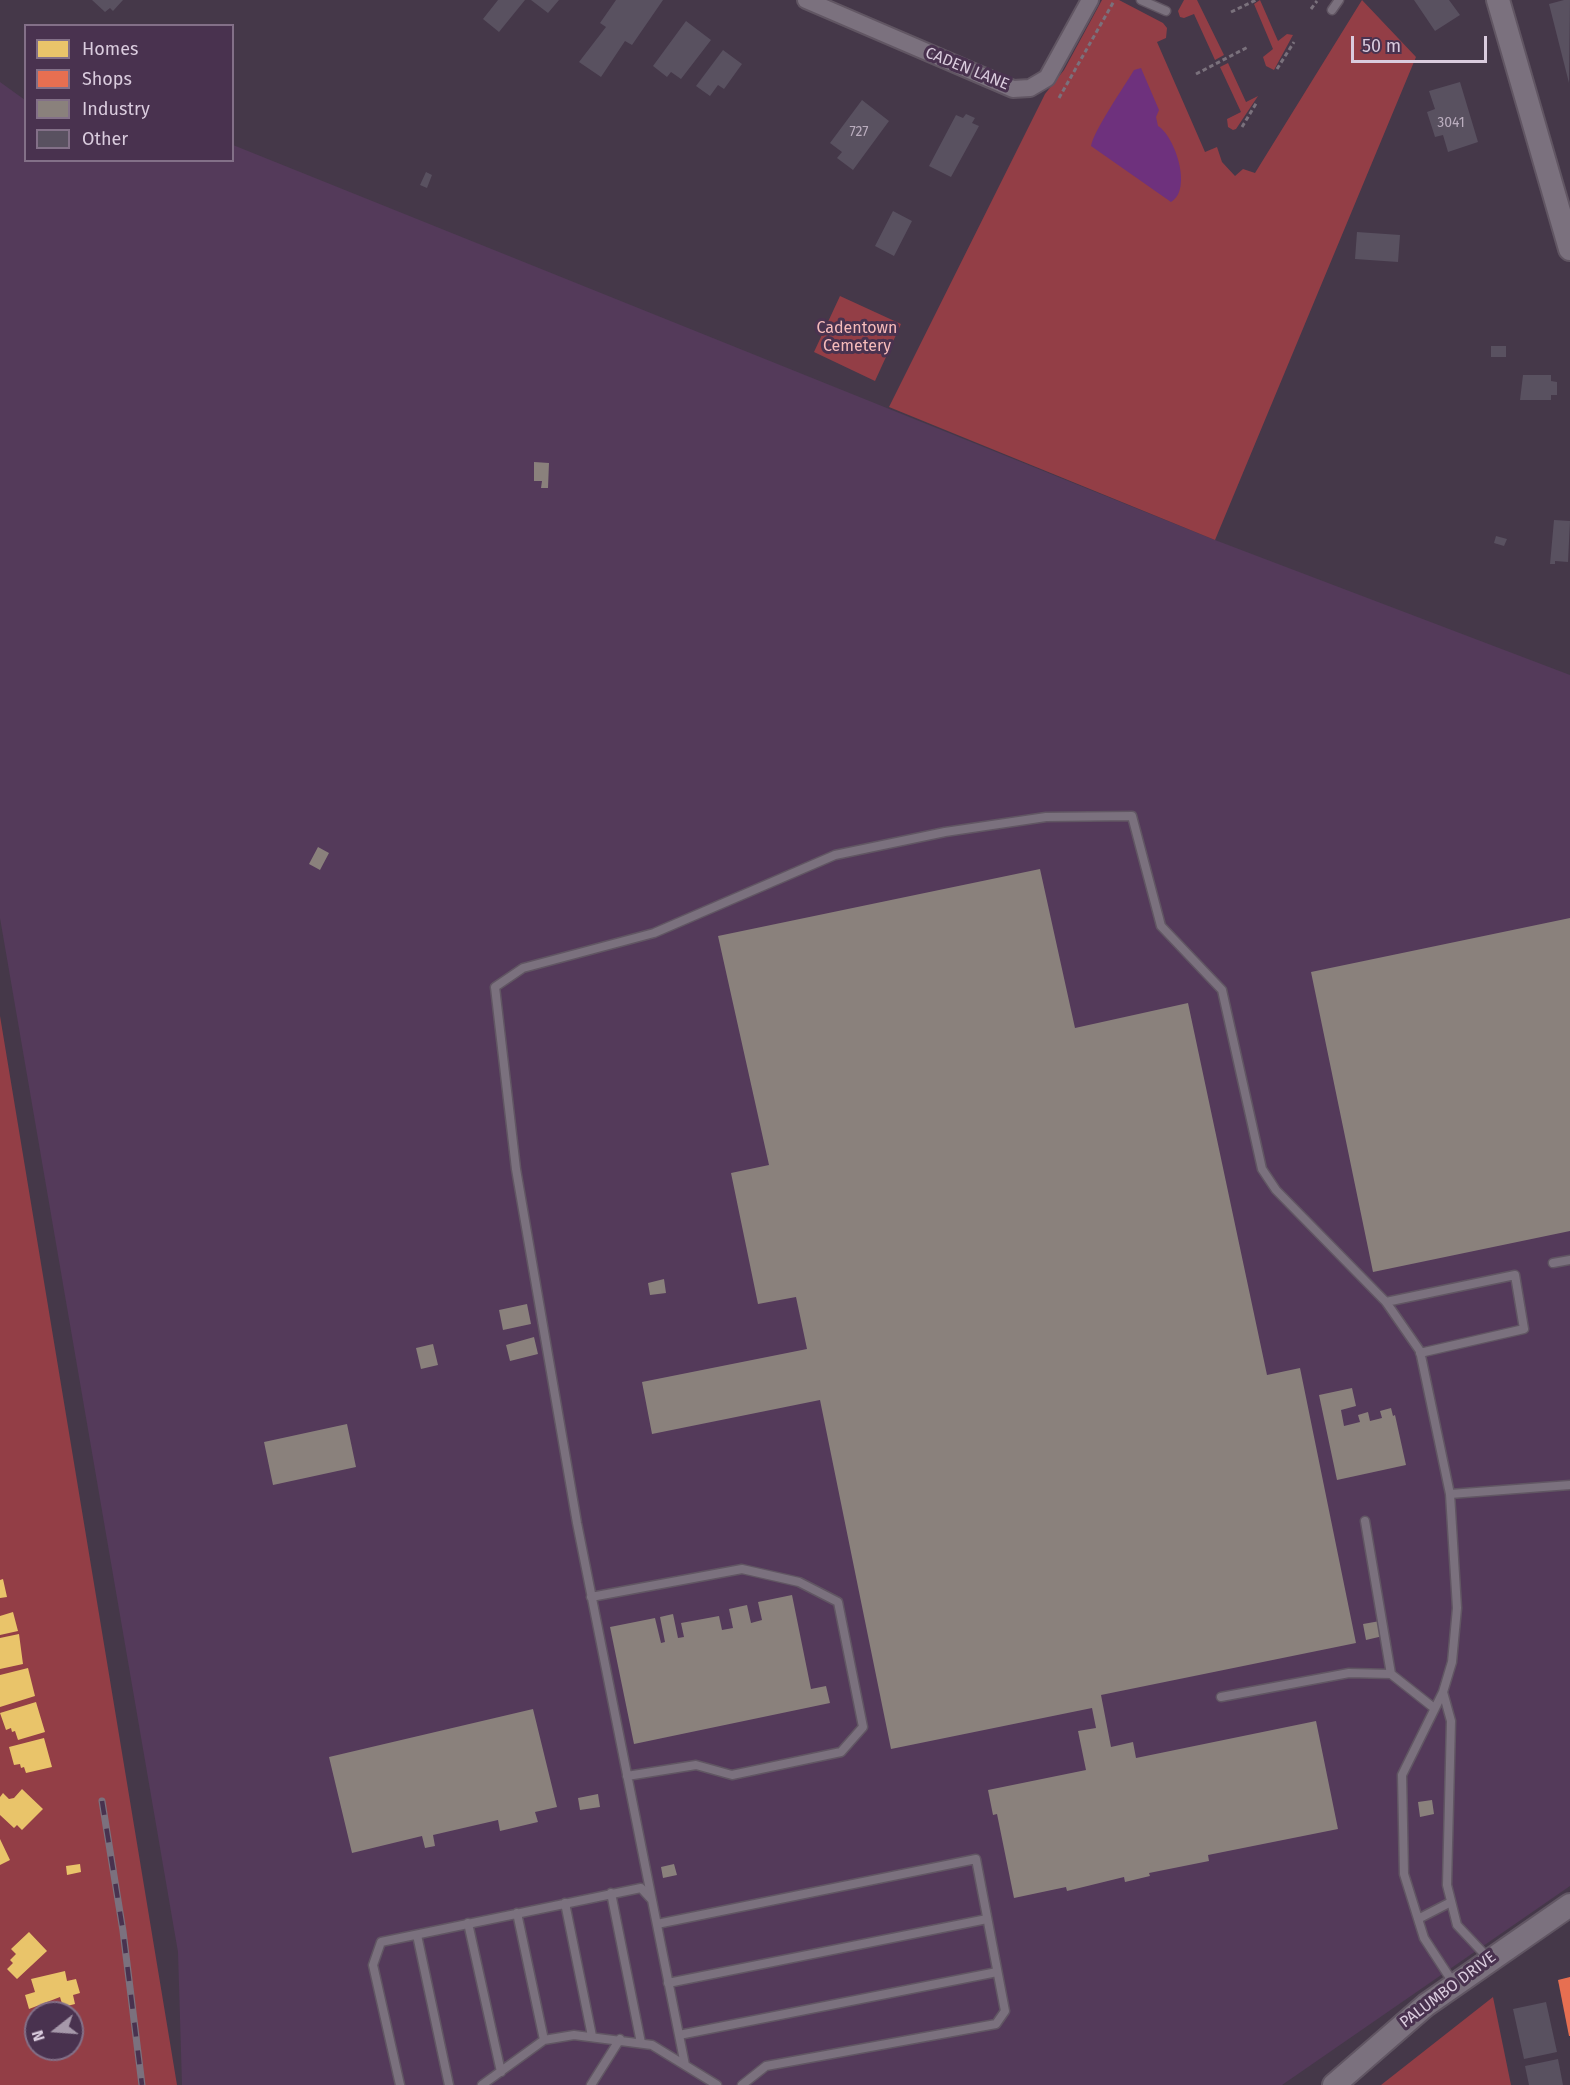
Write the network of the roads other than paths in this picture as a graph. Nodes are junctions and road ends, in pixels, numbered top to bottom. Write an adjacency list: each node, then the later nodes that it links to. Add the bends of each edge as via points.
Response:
1 (806, 0): 2 (street, CADEN LANE, via 1012,89 1029,88 1047,78)
2 (1090, 0)
3 (1141, 0): 7 (lane)
4 (1339, 0): 6 (lane)
5 (1498, 0): 8 (street)
6 (1332, 10)
7 (1166, 11)
8 (1570, 249)
9 (1570, 1260): 10 (lane)
10 (1552, 1263)
11 (1386, 1302): 12 (lane); 12 (lane, via 1515,1275 1524,1329); 16 (lane, via 1276,1190 1263,1169 1222,990 1161,926 1132,816 1046,817 945,832 835,855 654,933 523,968 495,987 516,1169)
12 (1420, 1353): 14 (lane)
13 (1570, 1485): 14 (lane)
14 (1450, 1494): 18 (lane, via 1457,1608 1452,1662)
15 (1365, 1521): 17 (lane)
16 (591, 1597): 21 (lane); 21 (lane, via 742,1569 799,1582 838,1602 861,1716 863,1727 841,1752 732,1775 696,1765)
17 (1391, 1674): 19 (lane, via 1349,1673); 20 (lane)
18 (1443, 1692): 20 (lane); 24 (lane, via 1451,1720 1447,1885)
19 (1221, 1697)
20 (1434, 1708): 29 (lane, via 1402,1775 1404,1874)
21 (627, 1776): 23 (lane)
22 (611, 1893): 23 (lane, via 641,1888); 25 (lane); 41 (lane)
23 (652, 1899): 31 (lane)
24 (1451, 1902): 29 (lane); 33 (lane, via 1457,1925)
25 (565, 1903): 27 (lane); 38 (lane)
26 (1570, 1905): 33 (street, PALUMBO DRIVE)
27 (517, 1913): 30 (lane); 39 (lane)
28 (987, 1919): 31 (lane, via 976,1859); 34 (lane); 35 (lane)
29 (1418, 1919): 36 (lane, via 1424,1938)
30 (468, 1923): 32 (lane); 43 (lane)
31 (657, 1924): 35 (lane)
32 (417, 1935): 44 (lane, via 381,1942 373,1965); 45 (lane)
33 (1489, 1959): 36 (street, PALUMBO DRIVE)
34 (997, 1972): 37 (lane); 49 (lane, via 1005,2011 996,2024 766,2066)
35 (668, 1983): 37 (lane)
36 (1454, 1984): 50 (street, PALUMBO DRIVE)
37 (679, 2035): 42 (lane)
38 (592, 2036): 39 (lane); 40 (lane)
39 (544, 2040): 43 (lane)
40 (620, 2040): 41 (lane); 47 (lane)
41 (641, 2043): 42 (lane, via 652,2045)
42 (685, 2065): 48 (lane)
43 (501, 2072): 46 (lane)
44 (400, 2085)
45 (449, 2085)
46 (482, 2085)
47 (591, 2085)
48 (717, 2085)
49 (742, 2085)
50 (1334, 2085)

